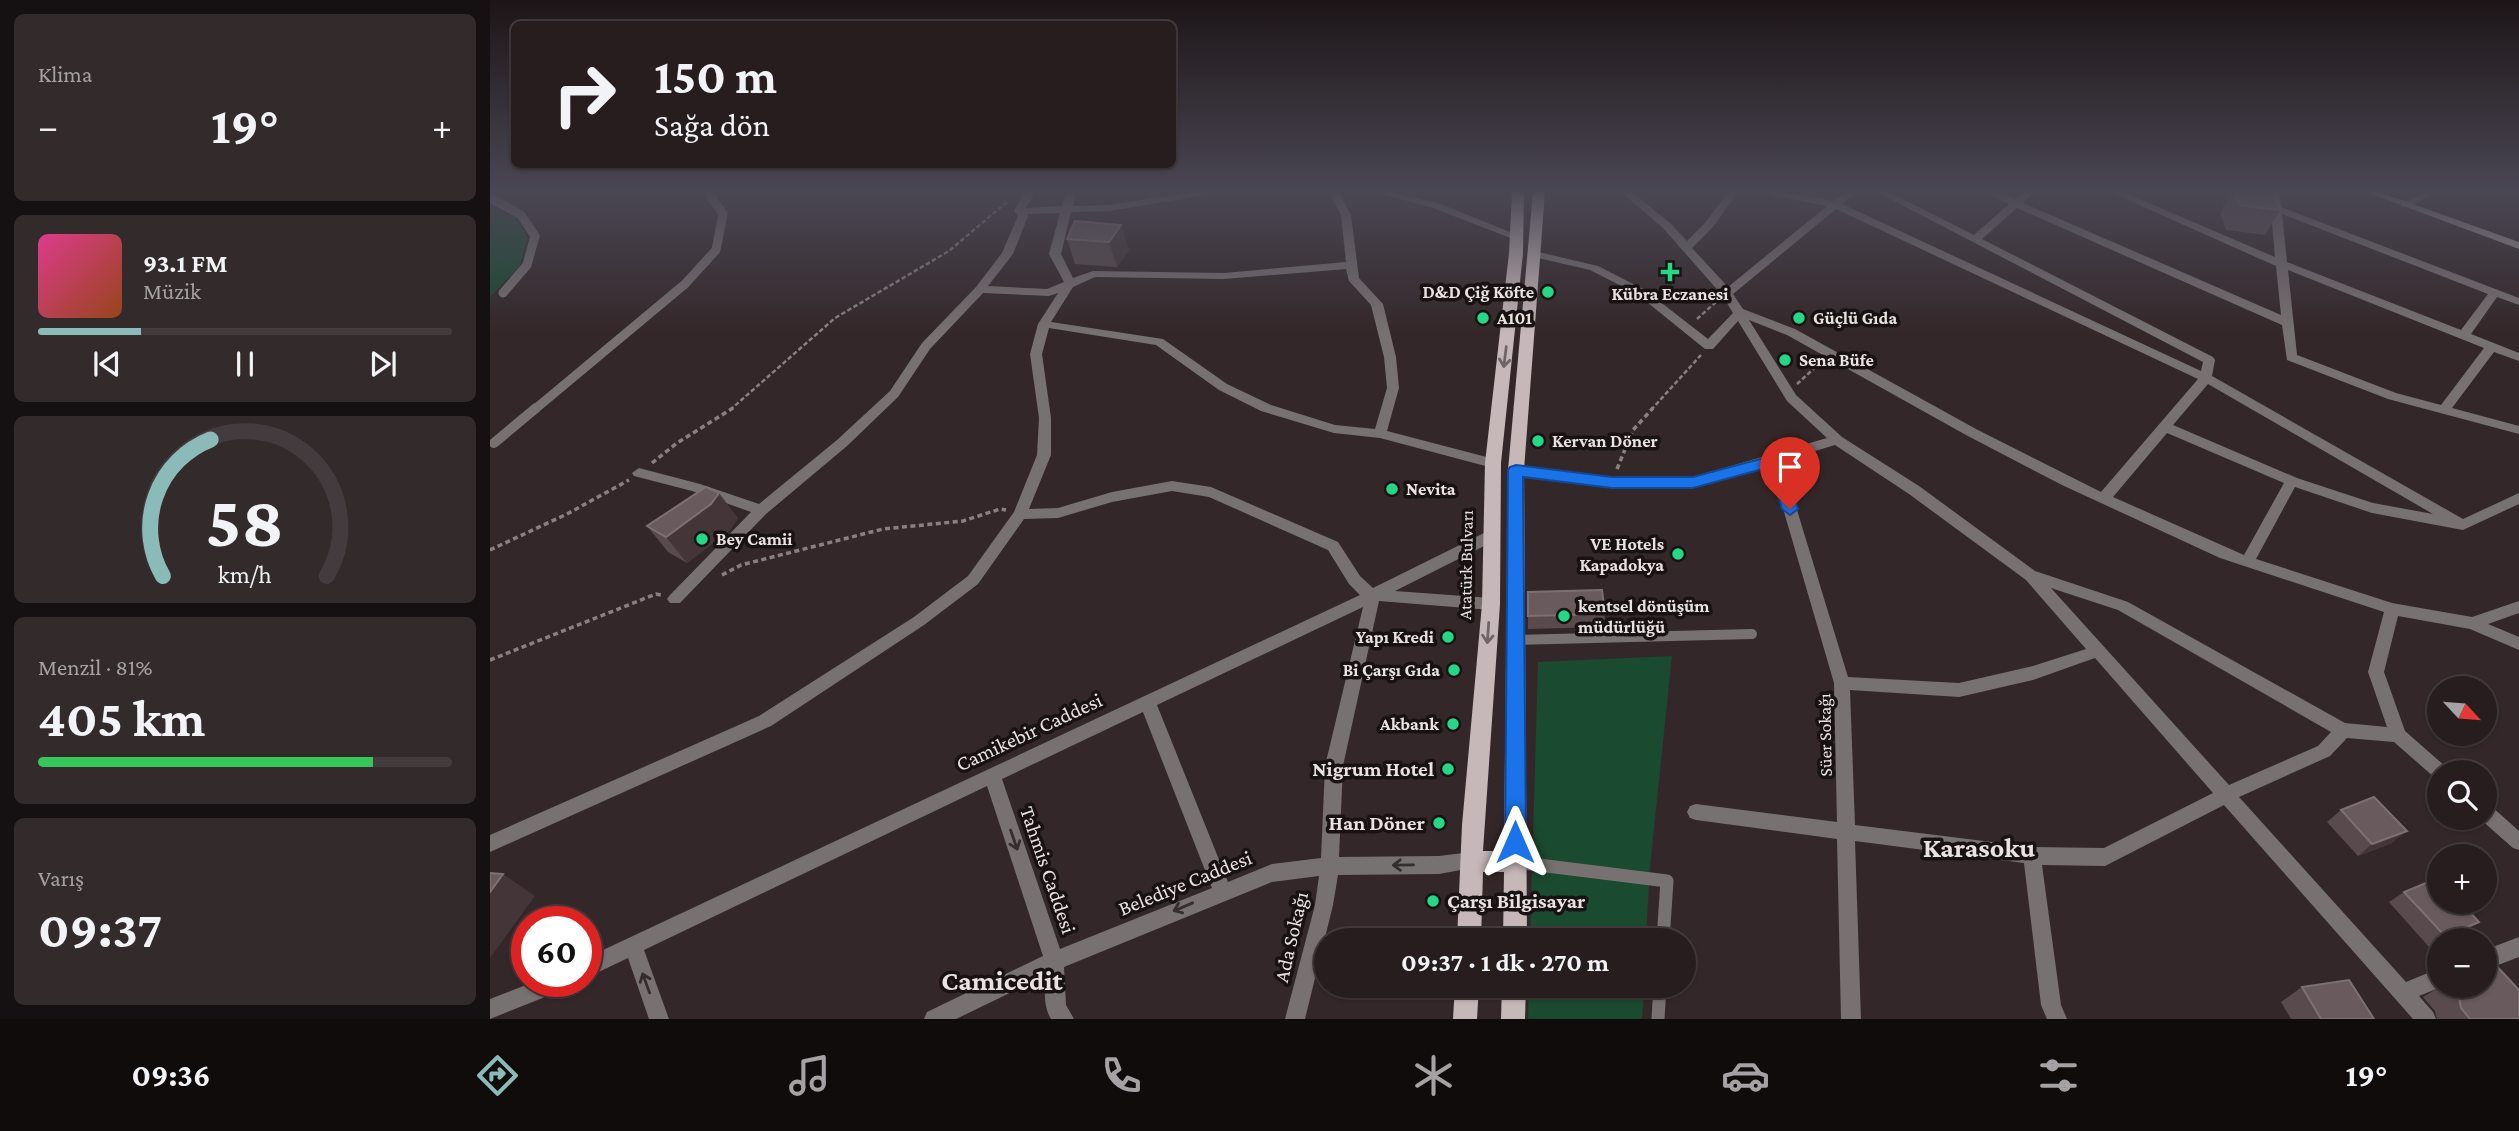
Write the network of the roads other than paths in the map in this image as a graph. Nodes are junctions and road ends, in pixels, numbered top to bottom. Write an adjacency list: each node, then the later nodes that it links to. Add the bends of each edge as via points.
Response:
1 (534, 240): 25 (lane, via 527,265)
2 (718, 240): 41 (lane, via 716,250 685,284)
3 (1013, 240): 24 (street)
4 (1059, 240): 23 (street, via 1055,254)
5 (1348, 240): 21 (street)
6 (1517, 240): 43 (main road, Atatürk Bulvarı, one-way to 43)
7 (1535, 240): 20 (main road)
8 (1679, 240): 19 (street)
9 (1694, 240): 19 (street)
10 (1793, 240): 26 (street)
11 (1909, 240): 35 (street)
12 (1975, 240): 35 (street, via 2208,360)
13 (2101, 240): 30 (street)
14 (2225, 240): 22 (street)
15 (2280, 240): 22 (street)
16 (2356, 240): 27 (street)
17 (2501, 240): 18 (street)
18 (2519, 246)
19 (1687, 247): 26 (street)
20 (1534, 254): 29 (street, via 1594,268 1641,292 1709,346); 44 (main road)
21 (1351, 265): 23 (street, via 1224,276 1093,274); 39 (street, via 1353,279 1377,304 1390,357 1393,388)
22 (2284, 265): 30 (street); 32 (street)
23 (1070, 283): 24 (street, via 1049,293); 31 (street)
24 (980, 289): 49 (street, via 926,346 894,394)
25 (503, 293)
26 (1727, 293): 29 (street)
27 (2494, 293): 28 (street); 32 (street)
28 (2519, 302)
29 (1740, 312): 40 (street, via 1788,393); 47 (street, via 1791,332 1983,439)
30 (2288, 323): 36 (street, via 2291,357 2392,397)
31 (1044, 324): 39 (street, via 1159,342 1223,387 1266,408 1334,429); 50 (street, via 1036,354 1045,418 1044,455)
32 (2464, 335): 33 (street)
33 (2492, 346): 34 (street); 36 (street)
34 (2519, 357)
35 (2206, 378): 37 (street); 51 (street)
36 (2444, 410): 38 (street)
37 (2165, 427): 46 (street); 47 (street)
38 (2519, 430)
39 (1380, 434): 43 (street)
40 (1837, 440): 42 (street); 54 (street)
41 (494, 443)
42 (1775, 460): 44 (street, via 1693,482 1612,483); 65 (street, Süer Sokağı)
43 (1493, 463): 52 (main road, Atatürk Bulvarı)
44 (1516, 470): 62 (main road)
45 (639, 473): 49 (street, via 695,486)
46 (2292, 481): 51 (street, via 2372,508); 53 (street)
47 (2104, 498): 53 (street)
48 (2519, 498): 51 (street)
49 (761, 510): 56 (street)
50 (1020, 514): 55 (street, via 1058,513 1172,486 1211,492 1333,546 1360,590); 76 (street, via 973,580 919,621 765,721)
51 (2463, 525)
52 (1491, 536): 55 (street, Camikebir Caddesi); 57 (main road, Atatürk Bulvarı)
53 (2247, 562): 59 (street)
54 (2031, 576): 64 (street); 67 (street, via 2123,606)
55 (1373, 595): 57 (street); 66 (street, Camikebir Caddesi); 80 (street, Ada Sokağı, via 1334,766)
56 (675, 599)
57 (1490, 604): 78 (main road, Atatürk Bulvarı, one-way to 78)
58 (2519, 607): 60 (street)
59 (2392, 609): 60 (street); 68 (street, via 2376,672)
60 (2472, 623): 63 (street)
61 (1752, 634): 62 (lane)
62 (1516, 640): 79 (main road)
63 (2519, 644)
64 (2098, 651): 65 (street, via 2033,673 1959,690); 71 (street)
65 (1842, 683): 74 (street, Süer Sokağı)
66 (1147, 701): 70 (street, Camikebir Caddesi); 81 (street)
67 (2343, 730): 68 (street); 71 (street, via 2324,751)
68 (2398, 735): 69 (street)
69 (2427, 761)
70 (992, 775): 85 (street, Camikebir Caddesi); 89 (street, Tahmis Caddesi, one-way to 89)
71 (2226, 795): 77 (street, via 2105,858); 91 (street)
72 (1696, 812): 74 (street)
73 (2497, 823): 75 (street)
74 (1846, 832): 77 (street); 104 (street, Süer Sokağı)
75 (2519, 842)
76 (490, 844)
77 (2032, 856): 105 (street, via 2051,1005)
78 (1471, 861): 79 (main road); 80 (street, Belediye Caddesi, one-way to 80); 82 (main road, Atatürk Bulvarı)
79 (1516, 862): 83 (main road); 84 (lane, via 1667,881)
80 (1330, 866): 81 (street, Belediye Caddesi, via 1272,873); 100 (street, Ada Sokağı)
81 (1222, 891): 89 (street, Belediye Caddesi, one-way to 89)
82 (1468, 928)
83 (1515, 928)
84 (1664, 928)
85 (633, 946): 88 (street, Camikebir Caddesi); 97 (street, one-way to 85)
86 (2519, 947): 87 (street)
87 (2497, 955)
88 (602, 961)
89 (1054, 961): 98 (street, Belediye Caddesi); 99 (street, Tahmis Caddesi, via 1056,1009)
90 (2427, 983): 91 (street)
91 (2402, 993): 106 (street)
92 (520, 997): 96 (street)
93 (1466, 998): 101 (main road)
94 (1514, 998): 102 (main road)
95 (1659, 998): 103 (lane)
96 (490, 1009)
97 (659, 1019)
98 (933, 1019)
99 (1064, 1019)
100 (1295, 1019)
101 (1465, 1019)
102 (1513, 1019)
103 (1658, 1019)
104 (1851, 1019)
105 (2057, 1019)
106 (2426, 1019)

